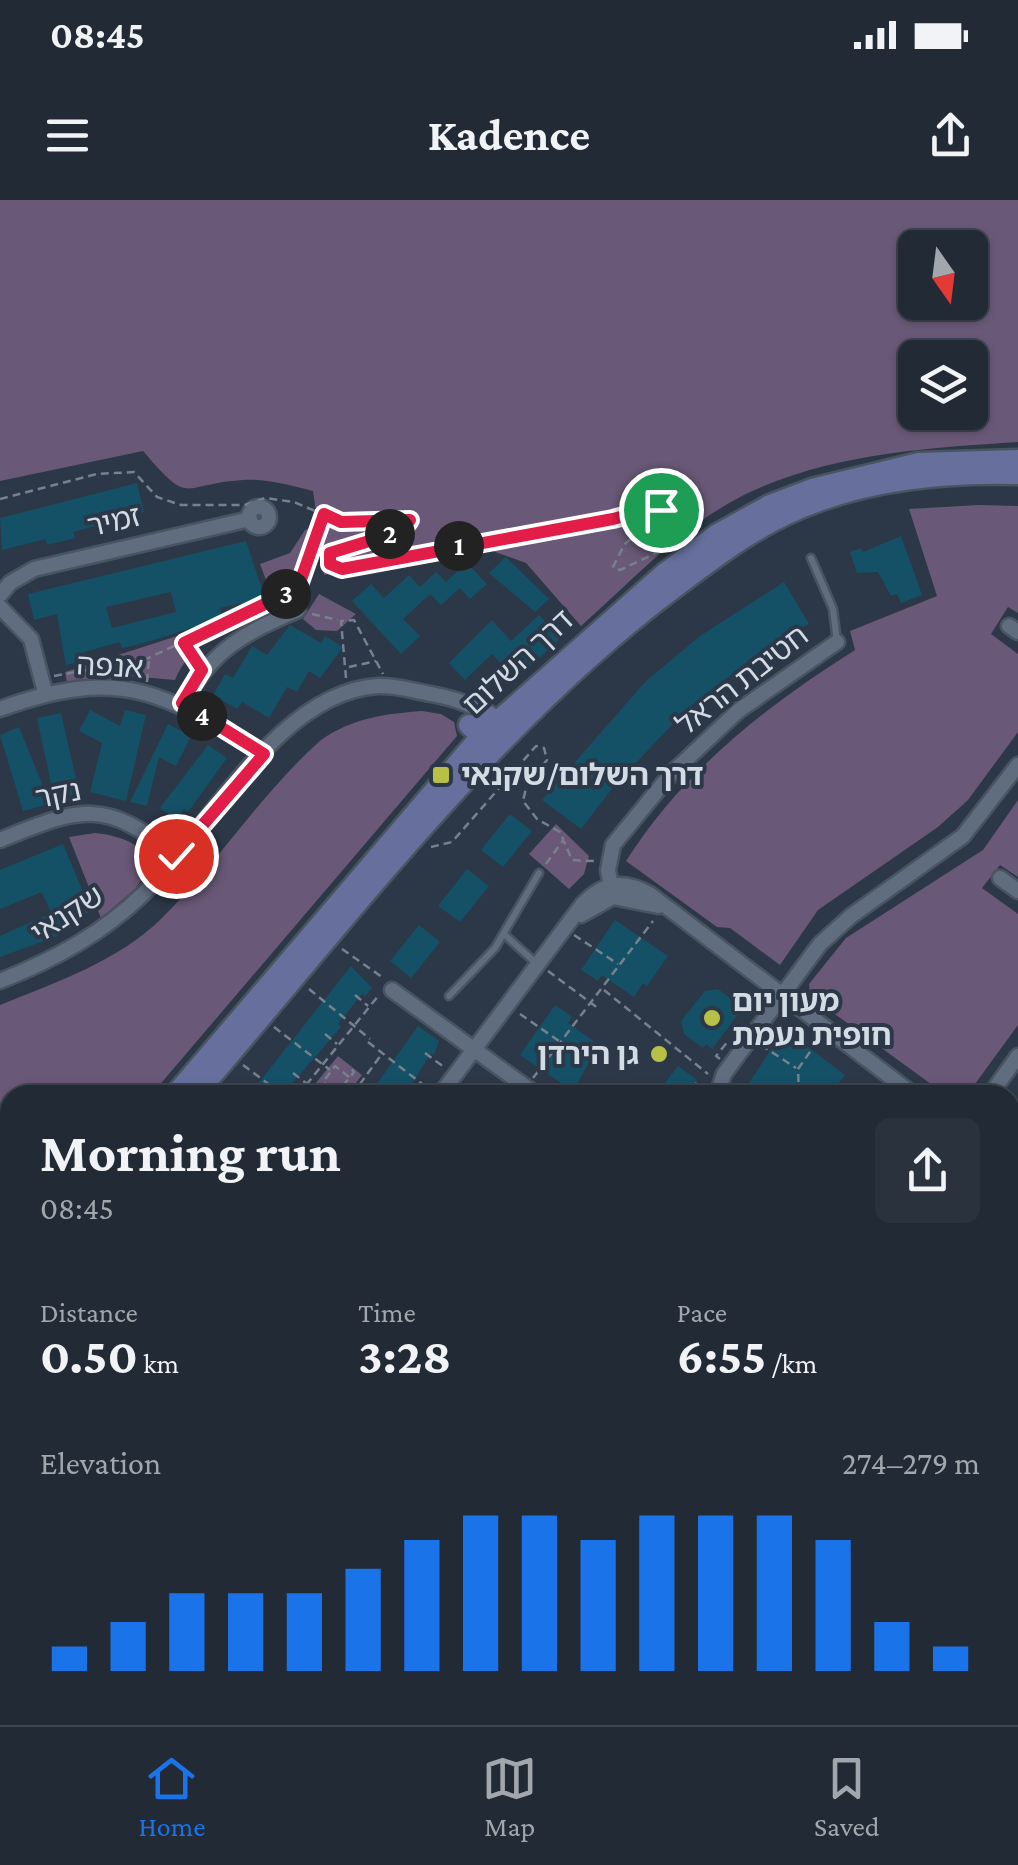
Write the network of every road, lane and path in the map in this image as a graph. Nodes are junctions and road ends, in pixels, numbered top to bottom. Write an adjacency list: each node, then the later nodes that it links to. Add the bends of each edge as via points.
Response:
1 (1018, 460): 20 (street, דרך השלום, via 889,468 770,505 664,572)
2 (1018, 474): 20 (street, דרך השלום, via 922,476 817,501 777,518 737,540 581,664)
3 (0, 499): 4 (path, via 98,474 134,472 157,497 180,505 245,505 265,498)
4 (324, 514): 6 (path, via 341,522 411,523 332,552 330,564 339,569 657,507 660,512 624,545 614,569); 13 (path, via 298,588)
5 (250, 520): 8 (street, זמיר, via 34,569)
6 (678, 545)
7 (811, 558): 12 (lane, חטיבת הראל, via 833,609)
8 (0, 595)
9 (0, 606): 16 (street, via 31,639)
10 (298, 610): 11 (path); 15 (street, via 227,645)
11 (341, 621): 11 (path, via 354,620 378,660 348,668)
12 (837, 642): 31 (street, חטיבת הראל, via 738,711 670,774 615,842 608,866)
13 (184, 643): 14 (path); 15 (path)
14 (150, 658): 16 (path); 17 (path)
15 (202, 670): 18 (street)
16 (44, 686): 17 (street, אנפה); 19 (street, אנפה)
17 (146, 693): 18 (street, אנפה)
18 (182, 703): 21 (street, אנפה)
19 (0, 709)
20 (486, 727): 21 (street, שקנאי, via 434,695 404,687 354,690 304,714); 72 (street, דרך השלום); 73 (street, דרך השלום)
21 (264, 754): 26 (street, שקנאי)
22 (1018, 765): 42 (street, via 963,836 851,916)
23 (564, 838): 25 (path, via 523,802 527,784 547,760 544,748 536,746 452,842); 27 (path, via 572,860); 28 (path)
24 (0, 840): 26 (street, נקר, via 72,814 107,814 140,826)
25 (431, 847)
26 (176, 856): 38 (street, שקנאי, via 96,932)
27 (600, 861)
28 (539, 873): 34 (lane)
29 (1000, 878): 30 (street)
30 (1018, 890)
31 (612, 891): 32 (street, via 638,888); 33 (street, via 589,897)
32 (664, 907): 37 (path); 42 (street)
33 (566, 930): 36 (street); 37 (path)
34 (504, 935): 36 (lane); 44 (lane)
35 (342, 949): 40 (path)
36 (538, 964): 45 (path); 46 (street)
37 (619, 964): 41 (path)
38 (0, 981)
39 (308, 988): 51 (path)
40 (387, 988): 47 (path); 58 (street)
41 (602, 988): 45 (path); 50 (path)
42 (782, 994): 53 (street); 55 (street)
43 (355, 996): 47 (path)
44 (449, 996)
45 (590, 1002): 48 (path); 56 (path)
46 (506, 1004): 56 (path); 58 (street)
47 (370, 1007): 51 (path)
48 (600, 1009)
49 (651, 1014): 50 (path)
50 (645, 1021): 70 (path)
51 (354, 1026): 57 (path); 59 (path)
52 (274, 1027): 63 (path)
53 (828, 1027): 66 (path); 84 (street)
54 (324, 1034): 57 (path)
55 (751, 1037): 66 (path); 82 (street)
56 (560, 1042): 81 (path)
57 (338, 1045): 63 (path)
58 (474, 1047): 79 (street); 80 (street)
59 (382, 1053): 77 (path); 78 (path)
60 (425, 1053): 65 (path)
61 (1018, 1056): 85 (street)
62 (242, 1064): 74 (path)
63 (323, 1064): 67 (path); 71 (path)
64 (350, 1066): 69 (path)
65 (445, 1068)
66 (798, 1069): 83 (path)
67 (331, 1071): 69 (path, via 335,1066); 75 (path)
68 (294, 1073): 71 (path)
69 (349, 1078): 76 (path)
70 (713, 1078)
71 (307, 1084)
72 (184, 1085)
73 (203, 1085)
74 (270, 1085)
75 (327, 1085)
76 (343, 1085)
77 (359, 1085)
78 (425, 1085)
79 (441, 1085)
80 (524, 1085)
81 (535, 1085)
82 (716, 1085)
83 (798, 1085)
84 (901, 1085)
85 (997, 1085)

